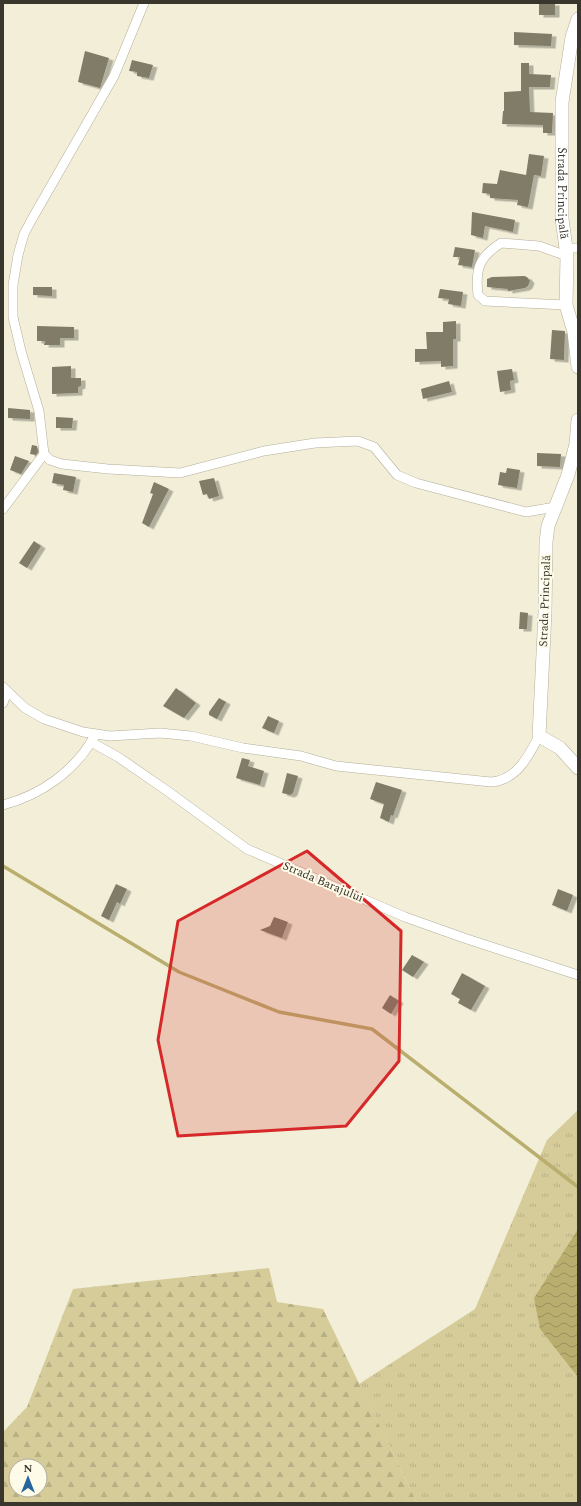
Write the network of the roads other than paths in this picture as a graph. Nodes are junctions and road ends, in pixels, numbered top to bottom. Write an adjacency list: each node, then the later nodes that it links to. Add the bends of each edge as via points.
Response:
1 (144, 3): 7 (street, via 114,76 32,219 24,234 18,255 13,285 13,317 39,411)
2 (578, 19): 3 (main road, Strada Principală, via 572,37 562,102 562,219)
3 (571, 251): 4 (main road, Strada Principală); 4 (street, via 501,243 484,256 477,286 478,295 485,300)
4 (566, 305): 5 (main road, Strada Principală, via 574,332)
5 (578, 367)
6 (578, 420): 8 (main road, Strada Principală, via 576,444 568,475)
7 (44, 454): 8 (street, via 50,460 62,464 180,473 264,451 315,443 358,441 374,447 396,475 416,483 526,512); 9 (street)
8 (555, 507): 13 (main road, Strada Principală, via 548,526 546,542)
9 (3, 509)
10 (5, 689): 11 (street); 12 (street, via 25,708 44,719 67,728)
11 (3, 703)
12 (95, 734): 13 (street, via 110,736 160,733 191,736 243,748 301,756 336,766 491,782 502,781 518,771); 14 (street)
13 (539, 736): 15 (main road, via 560,748)
14 (91, 742): 16 (street, via 73,766 56,781 31,795); 17 (street, Strada Barajului, via 118,757 247,849 405,917)
15 (578, 768)
16 (3, 805)
17 (578, 975)

